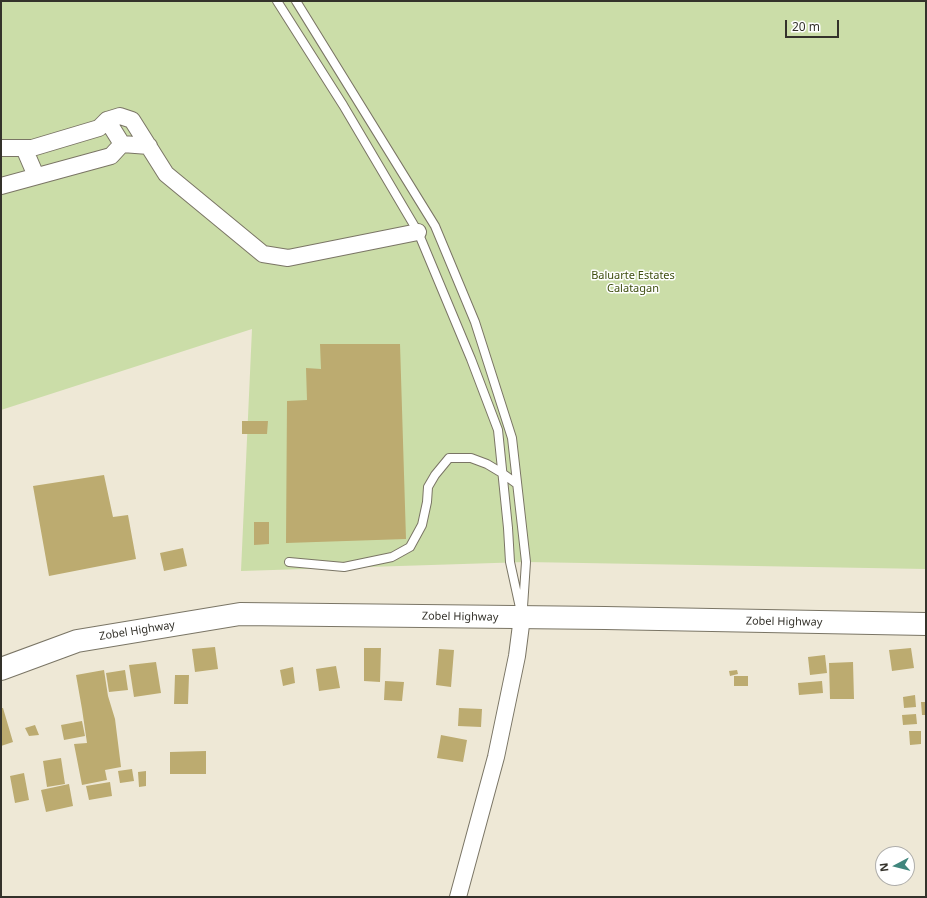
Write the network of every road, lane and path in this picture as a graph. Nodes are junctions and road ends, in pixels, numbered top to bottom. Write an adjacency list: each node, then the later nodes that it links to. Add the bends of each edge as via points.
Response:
1 (277, 1): 10 (lane, via 343,105)
2 (296, 1): 12 (lane, via 435,226 475,322 510,430)
3 (107, 120): 4 (street); 5 (street, via 120,116 132,120); 7 (street, via 99,128 32,148)
4 (122, 144): 5 (street); 8 (street, via 111,156)
5 (149, 146): 10 (street, via 166,174 264,254 288,258)
6 (1, 148): 7 (street)
7 (24, 148): 8 (street)
8 (36, 176): 9 (street)
9 (1, 186)
10 (418, 232): 11 (lane, via 498,430)
11 (502, 473): 12 (lane); 14 (lane); 15 (lane, via 471,458 449,458 428,487 422,525 410,547 392,557 344,567)
12 (517, 484): 13 (lane)
13 (521, 526): 14 (lane); 16 (lane, via 526,562)
14 (508, 528): 16 (lane, via 510,562)
15 (289, 562)
16 (522, 618): 17 (main road, Zobel Highway); 18 (main road, Zobel Highway, via 240,614 77,642); 19 (street, via 517,656 496,757)
17 (926, 624)
18 (1, 670)
19 (458, 897)

